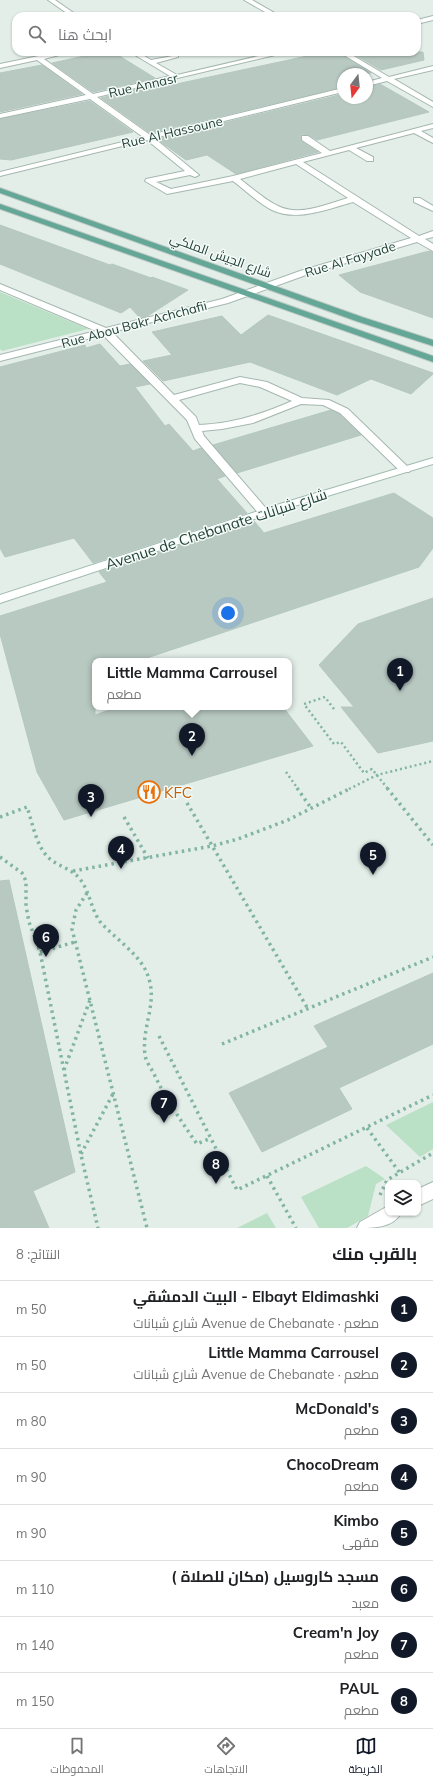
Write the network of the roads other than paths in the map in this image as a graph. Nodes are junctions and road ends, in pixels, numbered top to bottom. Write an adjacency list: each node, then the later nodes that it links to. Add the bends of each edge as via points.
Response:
1 (51, 0): 3 (street)
2 (247, 0): 4 (street)
3 (70, 12)
4 (269, 12)
5 (433, 18): 6 (street)
6 (421, 21)
7 (48, 56): 12 (street)
8 (140, 56): 13 (street)
9 (176, 56): 13 (street)
10 (268, 56): 16 (street, Rue Annasr)
11 (349, 56): 17 (street)
12 (38, 58): 14 (street); 20 (street)
13 (151, 62): 16 (street)
14 (0, 66)
15 (433, 68): 17 (street)
16 (176, 77): 20 (street, Rue Annasr)
17 (388, 79): 18 (street); 21 (street)
18 (373, 83)
19 (337, 91): 25 (street, Rue Al Hassoune)
20 (93, 96): 22 (street, Rue Annasr); 25 (street)
21 (433, 105)
22 (0, 116)
23 (433, 126): 24 (street)
24 (414, 130): 27 (street); 28 (street)
25 (148, 137): 32 (street); 33 (street, Rue Al Hassoune)
26 (305, 138): 29 (street)
27 (433, 141)
28 (350, 148): 29 (street); 30 (street)
29 (328, 153): 31 (street)
30 (370, 159)
31 (296, 161): 34 (street); 37 (street)
32 (191, 172): 35 (street); 35 (street, via 149,181 170,192)
33 (0, 174)
34 (234, 178): 35 (street); 37 (street, via 283,211 302,212)
35 (206, 184)
36 (0, 190): 44 (main road, شارع الجيش الملكي)
37 (354, 199): 42 (street)
38 (417, 200): 40 (street)
39 (0, 206): 46 (main road, شارع الجيش الملكي)
40 (433, 210)
41 (433, 234): 42 (street, Rue Al Fayyade)
42 (417, 239): 43 (street); 44 (street, Rue Al Fayyade)
43 (433, 248)
44 (267, 285): 46 (street, Rue Abou Bakr Achchafii); 48 (main road, شارع الجيش الملكي)
45 (0, 287): 47 (street)
46 (245, 293): 47 (street, Rue Abou Bakr Achchafii, via 225,301); 50 (main road, شارع الجيش الملكي)
47 (106, 332): 49 (street, Rue Abou Bakr Achchafii); 51 (street)
48 (433, 344)
49 (1, 357)
50 (433, 359)
51 (172, 399): 52 (street, via 247,380); 53 (street, via 192,419)
52 (300, 401): 53 (street, via 269,414 220,428); 55 (street, via 325,402 344,410)
53 (195, 428): 56 (street, via 199,438)
54 (433, 461): 55 (street, Avenue de Chebanate شارع شبانات)
55 (405, 470): 56 (street, Avenue de Chebanate شارع شبانات)
56 (264, 513): 57 (street, Avenue de Chebanate شارع شبانات)
57 (0, 599)
58 (433, 1190): 59 (street)
59 (421, 1196)

